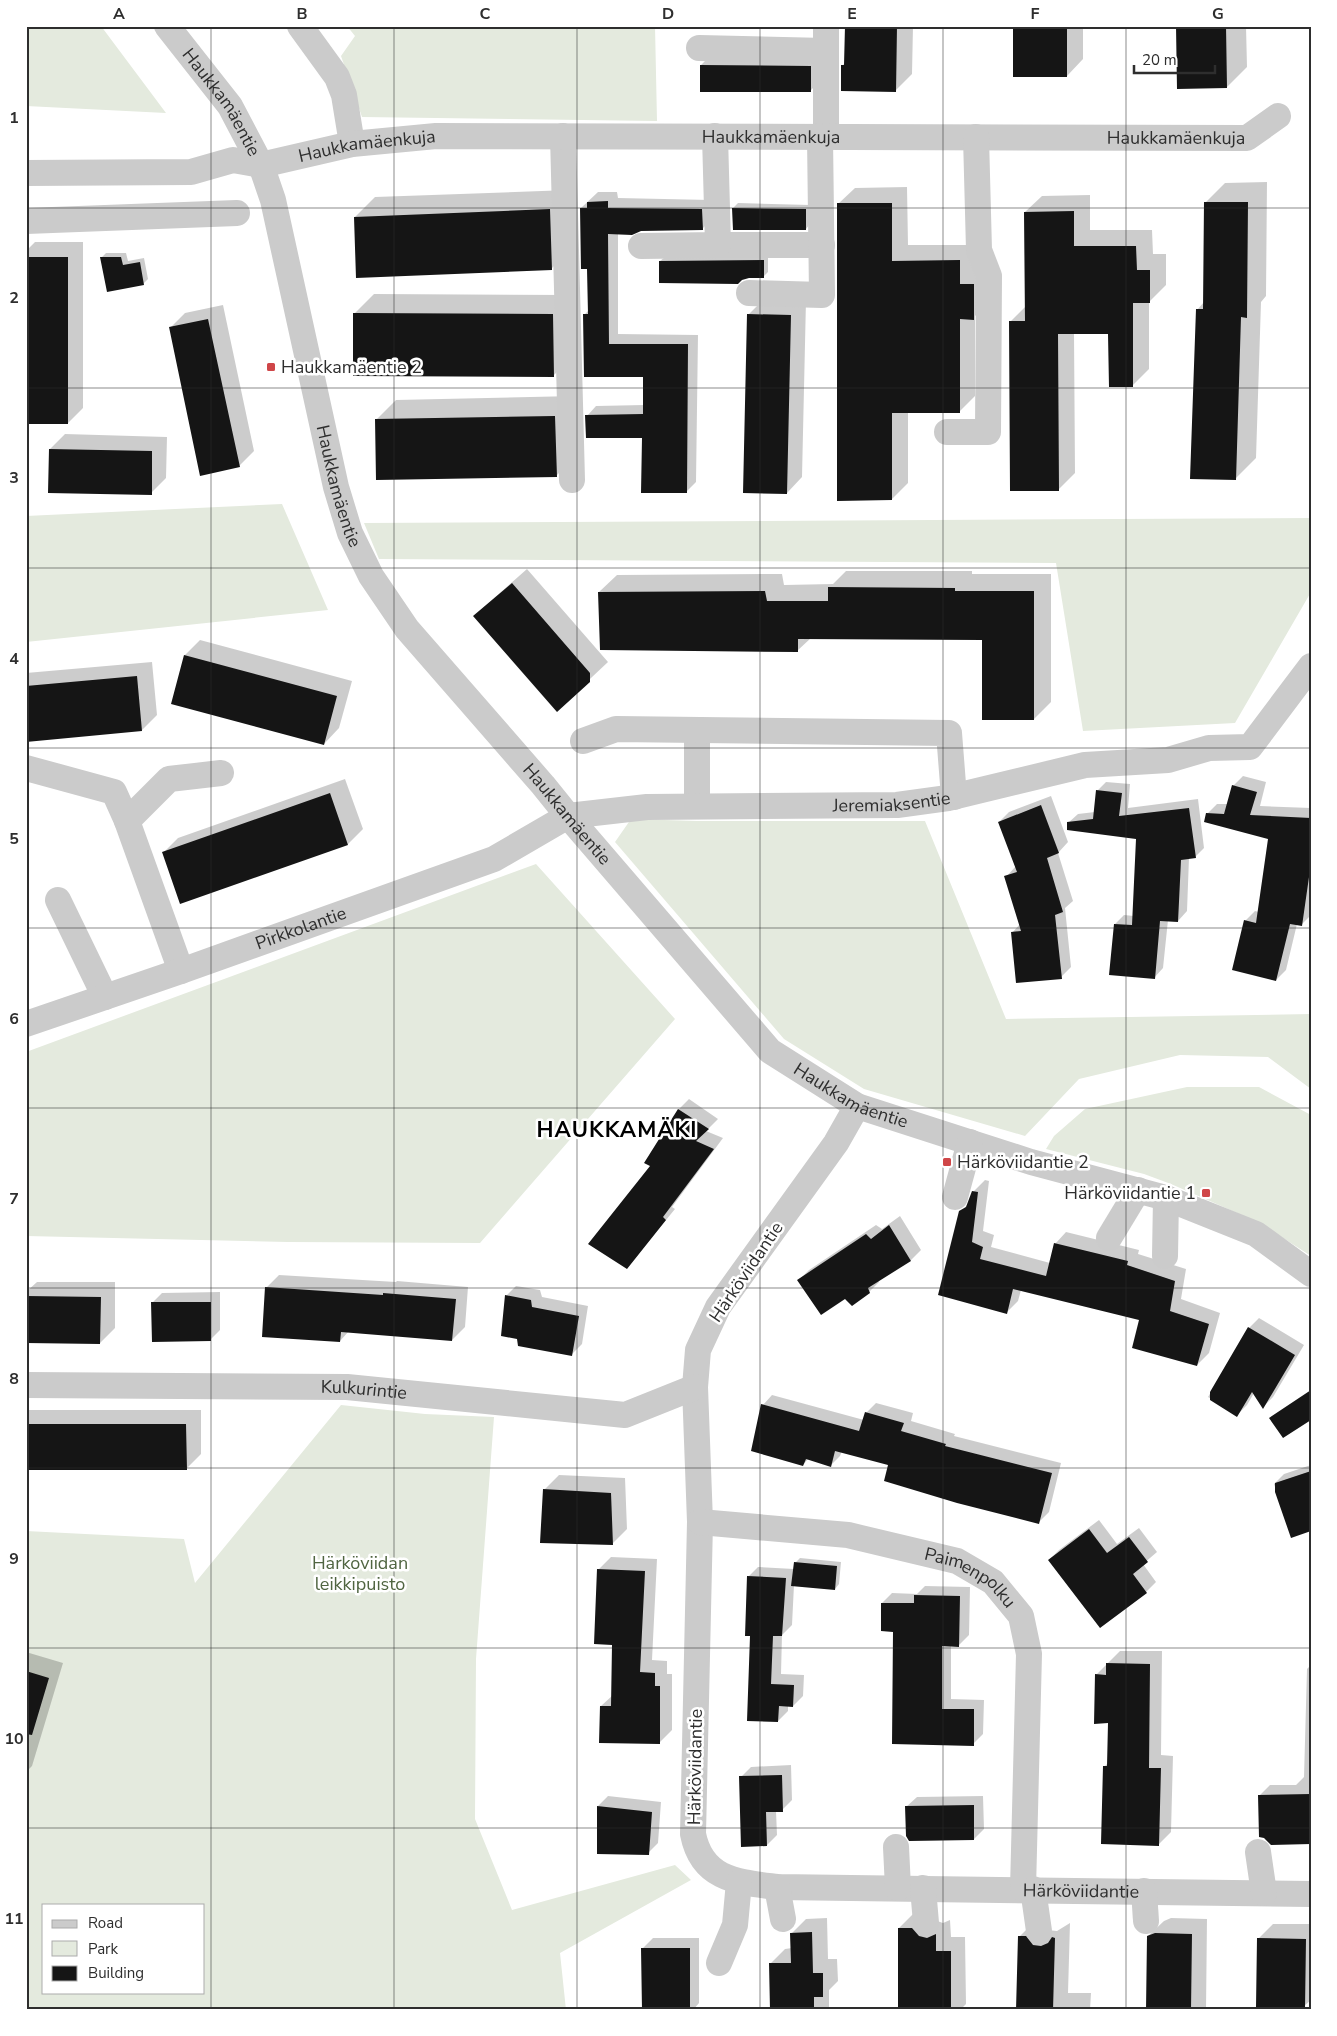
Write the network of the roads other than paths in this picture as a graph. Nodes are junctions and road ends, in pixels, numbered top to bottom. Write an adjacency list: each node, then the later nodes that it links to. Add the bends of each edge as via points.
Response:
1 (167, 26): 11 (street, Haukkamäentie, via 230,106)
2 (300, 26): 10 (street, via 337,77 344,95)
3 (826, 38): 4 (street); 8 (street)
4 (699, 48)
5 (1278, 116): 9 (street, Haukkamäenkuja, via 1247,138)
6 (563, 136): 7 (street, Haukkamäenkuja); 10 (street, Haukkamäenkuja, via 436,136); 20 (street)
7 (715, 136): 8 (street, Haukkamäenkuja); 15 (street)
8 (823, 137): 9 (street, Haukkamäenkuja); 16 (street)
9 (976, 137): 19 (street, via 979,250 989,276 988,432)
10 (352, 144): 11 (street, Haukkamäenkuja)
11 (261, 165): 12 (street, via 233,160 190,172); 28 (street, Haukkamäentie, via 273,200 336,487 350,534 371,576 407,629)
12 (26, 173)
13 (237, 213): 14 (street)
14 (26, 222)
15 (718, 245): 16 (street); 17 (street)
16 (822, 245): 18 (street, via 822,295)
17 (641, 246)
18 (749, 293)
19 (947, 432)
20 (572, 480)
21 (1311, 666): 26 (street, Jeremiaksentie, via 1250,747 1209,748 1168,760 1085,765)
22 (697, 730): 23 (street, via 616,729); 26 (street, via 949,733); 27 (street)
23 (583, 741)
24 (26, 768): 29 (street, via 114,792)
25 (221, 773): 29 (street, via 169,779)
26 (954, 797): 27 (street, Jeremiaksentie, via 897,805)
27 (698, 806): 28 (street, Jeremiaksentie, via 647,807)
28 (568, 816): 31 (street, Pirkkolantie, via 494,859); 34 (street, Haukkamäentie, via 770,1051)
29 (127, 820): 31 (street)
30 (58, 900): 32 (street)
31 (181, 971): 32 (street, Pirkkolantie)
32 (105, 997): 33 (street, Pirkkolantie)
33 (26, 1024)
34 (857, 1106): 35 (street, Haukkamäentie); 43 (street, Härköviidantie, via 836,1143 718,1307 698,1350)
35 (970, 1142): 36 (street, Haukkamäentie); 37 (street)
36 (1138, 1190): 38 (street, Haukkamäentie); 39 (street)
37 (955, 1197)
38 (1166, 1198): 40 (street); 41 (street, Haukkamäentie, via 1256,1234)
39 (1109, 1238)
40 (1165, 1256)
41 (1311, 1274)
42 (26, 1385): 43 (street, Kulkurintie, via 347,1387 625,1415)
43 (695, 1388): 44 (street, Härköviidantie)
44 (700, 1522): 47 (street, Härköviidantie, via 693,1834 695,1845 707,1865 719,1875); 50 (street, Paimenpolku, via 848,1535 957,1561 994,1582 1021,1616 1029,1654)
45 (896, 1847): 49 (street)
46 (1258, 1852): 52 (street)
47 (739, 1882): 48 (street, Härköviidantie); 58 (street, via 735,1925)
48 (777, 1887): 49 (street, Härköviidantie); 54 (street)
49 (910, 1888): 50 (street, Härköviidantie); 56 (street)
50 (1028, 1889): 51 (street, Härköviidantie); 57 (street, Paimenpolku)
51 (1144, 1891): 52 (street, Härköviidantie); 55 (street)
52 (1264, 1893): 53 (street, Härköviidantie)
53 (1311, 1894)
54 (783, 1919)
55 (1146, 1921)
56 (926, 1923)
57 (1038, 1931)
58 (719, 1963)

